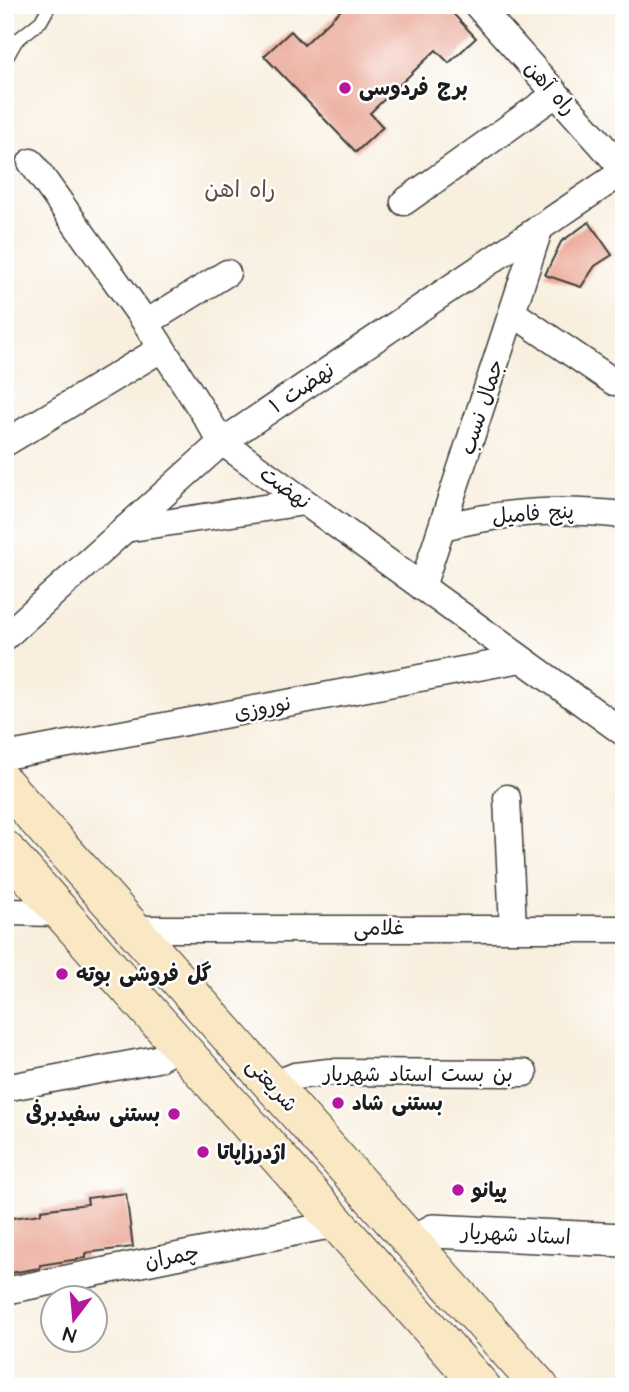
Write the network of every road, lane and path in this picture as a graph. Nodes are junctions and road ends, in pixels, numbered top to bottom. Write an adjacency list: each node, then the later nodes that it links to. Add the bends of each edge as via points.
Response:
1 (50, 5): 3 (lane, via 41,21)
2 (477, 5): 5 (street, راه آهن)
3 (11, 38): 4 (lane)
4 (5, 61)
5 (556, 94): 7 (street, راه آهن); 8 (street)
6 (31, 162): 12 (street, نهضت)
7 (624, 170): 9 (street, نهضت ۱)
8 (404, 202)
9 (540, 227): 11 (street, جمال نسب); 15 (street, نهضت ۱)
10 (228, 273): 12 (street)
11 (513, 313): 14 (street); 19 (street, جمال نسب)
12 (146, 323): 13 (street, نهضت)
13 (161, 349): 15 (street, نهضت); 16 (street)
14 (614, 382)
15 (222, 442): 17 (street, نهضت); 20 (street, نهضت ۱)
16 (5, 443)
17 (304, 502): 20 (street); 21 (street, نهضت)
18 (624, 515): 19 (street, پنج فامیل, via 577,510 492,515)
19 (443, 527): 21 (street, جمال نسب)
20 (125, 529): 22 (street, نهضت ۱)
21 (422, 587): 23 (street, نهضت)
22 (5, 638)
23 (521, 659): 24 (street, نهضت); 25 (street, نوروزی)
24 (624, 733)
25 (5, 756)
26 (5, 784): 32 (main road, شریعتی)
27 (507, 798): 31 (street)
28 (5, 849): 30 (main road, شریعتی)
29 (5, 912): 30 (street)
30 (61, 913): 34 (main road, شریعتی)
31 (513, 927): 32 (street, غلامی); 33 (street, غلامی)
32 (134, 929): 36 (main road, شریعتی)
33 (624, 929)
34 (180, 1046): 37 (street, via 157,1059); 38 (main road, شریعتی)
35 (524, 1073): 36 (street, بن بست استاد شهریار, via 329,1072 295,1076)
36 (272, 1085): 40 (main road, شریعتی)
37 (5, 1088)
38 (340, 1226): 41 (street, چمران); 42 (main road, شریعتی)
39 (624, 1240): 40 (street, استاد شهریار, via 433,1231)
40 (413, 1244): 43 (main road, شریعتی)
41 (5, 1291)
42 (482, 1387)
43 (540, 1387)

